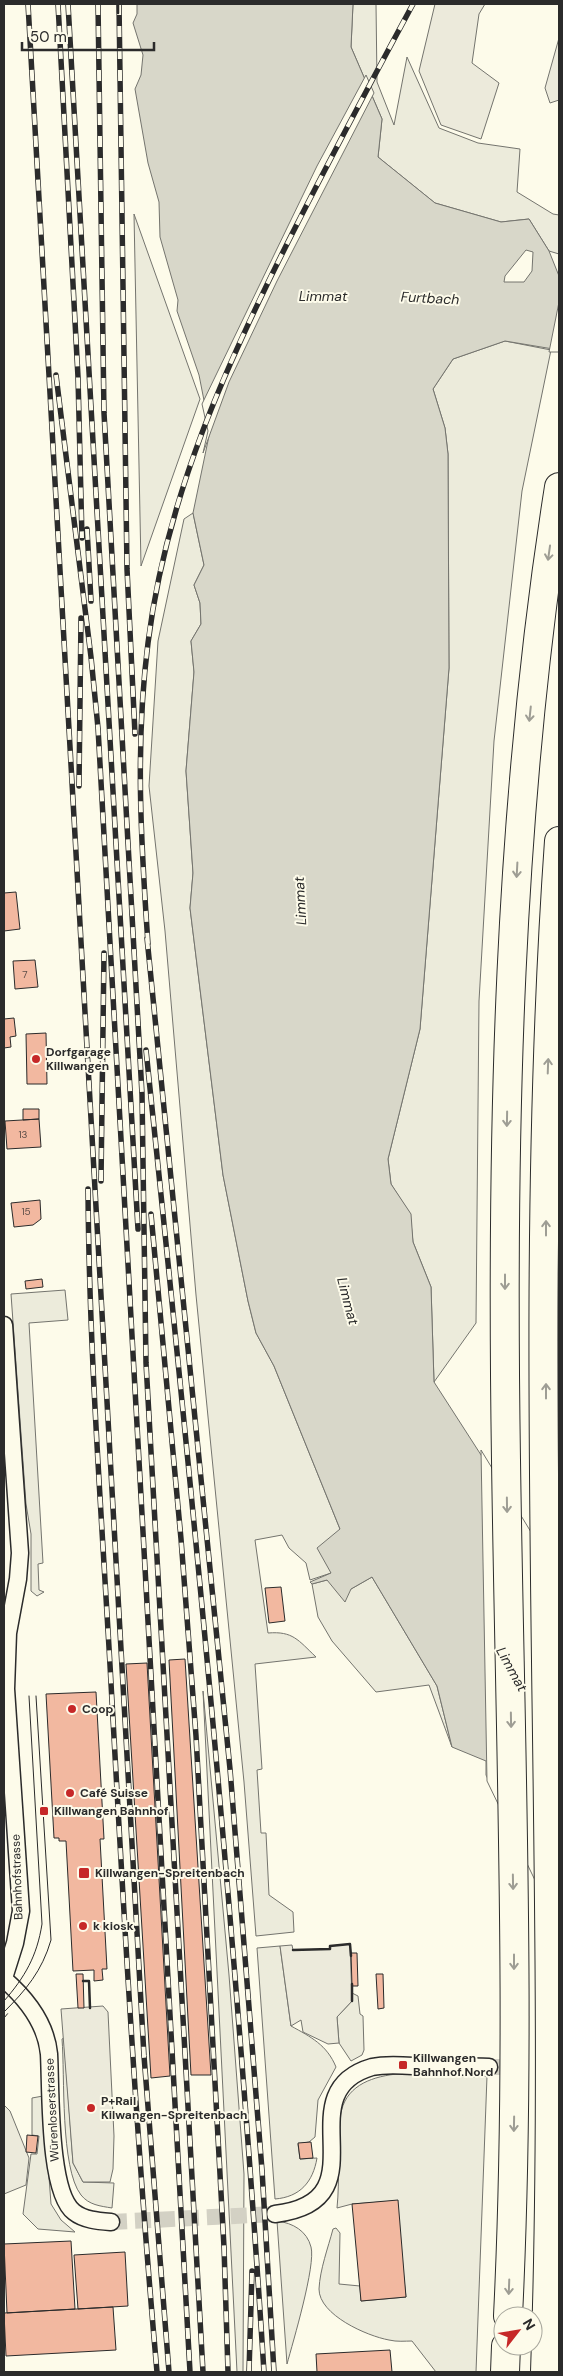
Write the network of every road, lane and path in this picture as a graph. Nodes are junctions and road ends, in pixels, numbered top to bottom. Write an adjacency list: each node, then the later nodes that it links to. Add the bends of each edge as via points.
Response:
1 (559, 487): 9 (highway, one-way to 9, via 531,697 514,927 505,1186 514,1913 514,2107)
2 (559, 841): 12 (highway, one-way to 2, via 553,2204 555,1983 546,1187 550,1006)
3 (4, 1325): 4 (street, Bahnhofstrasse)
4 (8, 1452): 5 (street, Bahnhofstrasse, via 20,1553 8,1632 6,1689 21,1911)
5 (4, 1978): 8 (street, Würenloserstrasse, via 34,2011 46,2038 56,2172 62,2196 82,2217)
6 (489, 2066): 7 (street, via 388,2065 360,2072 344,2085 332,2108 332,2170 326,2188 303,2209)
7 (275, 2214)
8 (111, 2222)
9 (508, 2306)
10 (506, 2356): 11 (highway)
11 (505, 2372)
12 (545, 2372)

